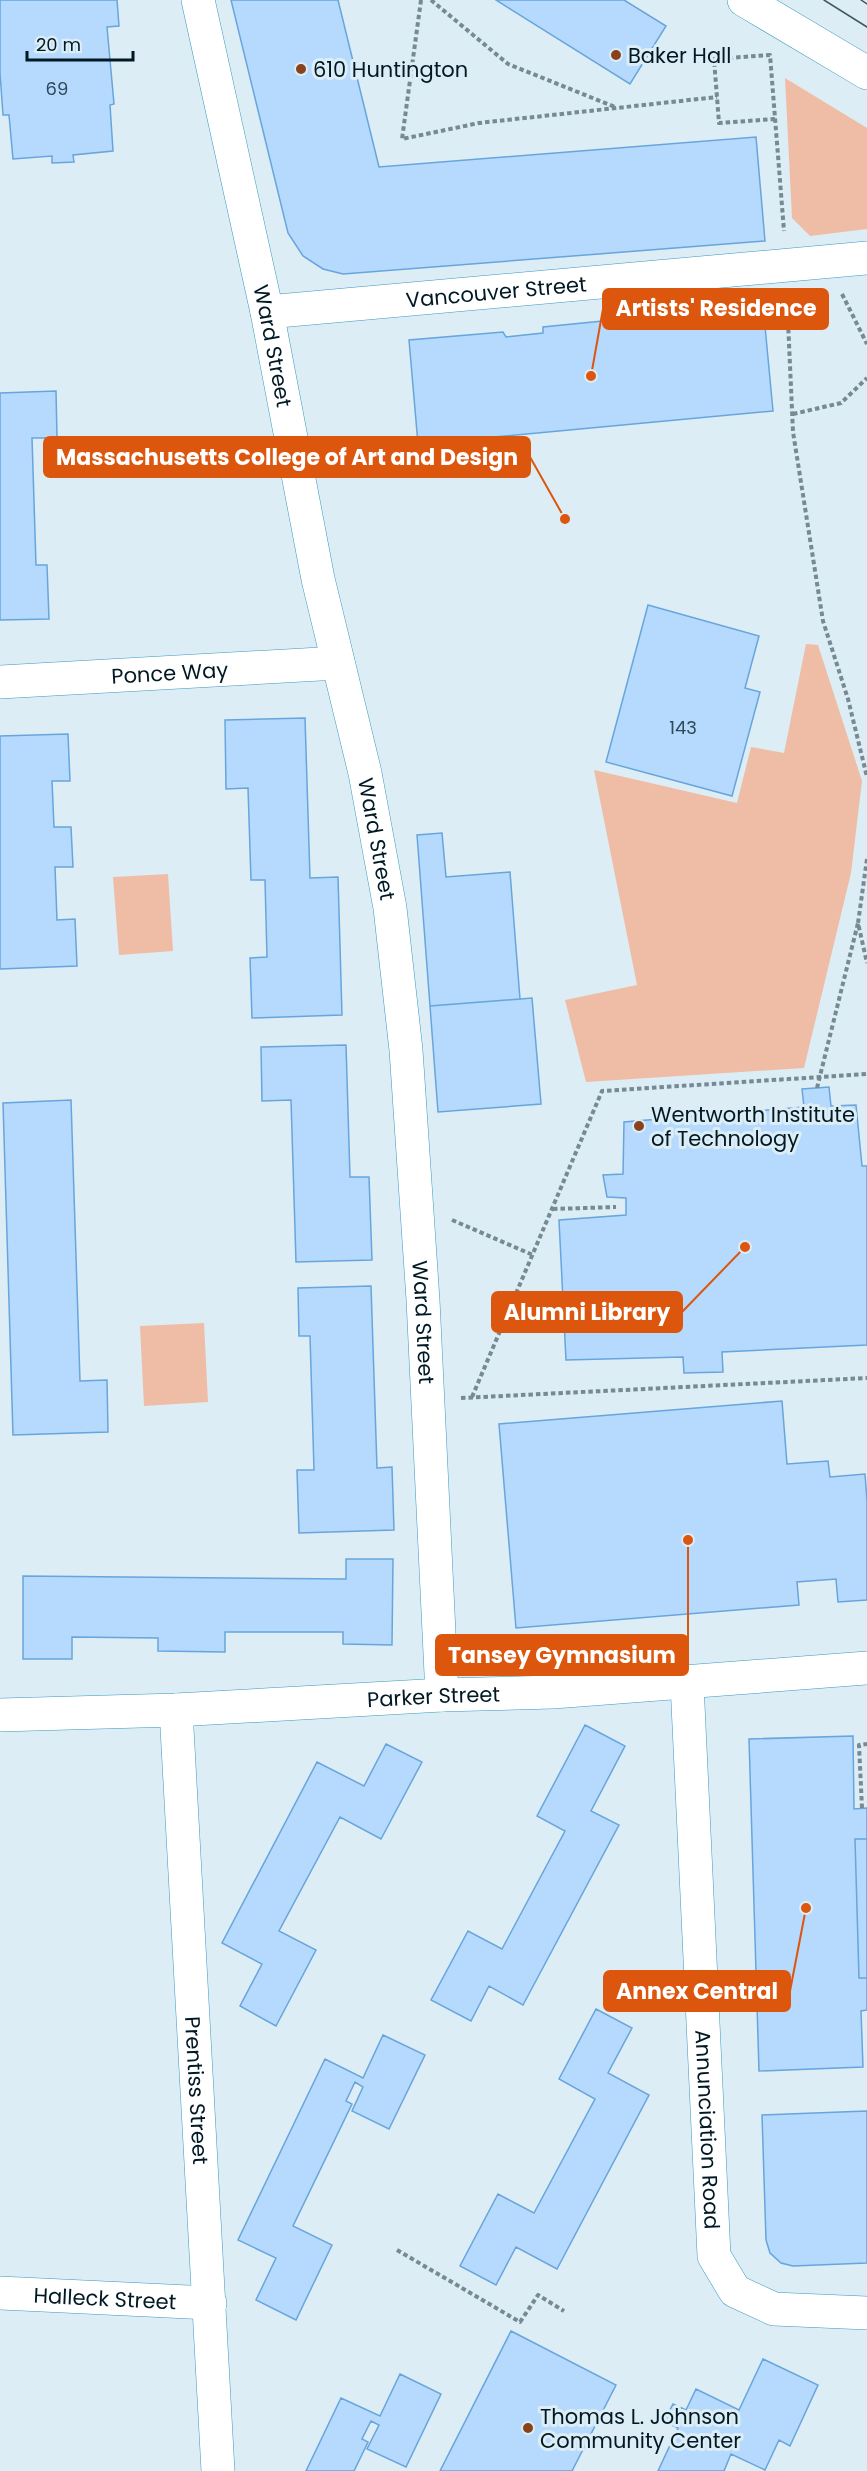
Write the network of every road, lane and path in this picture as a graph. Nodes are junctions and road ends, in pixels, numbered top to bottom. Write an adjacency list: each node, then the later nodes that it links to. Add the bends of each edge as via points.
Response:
1 (198, 0): 12 (street, Ward Street)
2 (421, 0): 7 (path, via 402,139 479,123)
3 (431, 0): 7 (path, via 508,64)
4 (744, 0): 5 (street)
5 (867, 73)
6 (717, 97): 7 (path); 8 (path, via 719,123); 8 (path, via 714,59 770,55)
7 (618, 108)
8 (775, 119): 10 (path)
9 (867, 258): 10 (street, Vancouver Street)
10 (785, 266): 12 (street, Vancouver Street); 15 (path)
11 (838, 284): 13 (path)
12 (267, 312): 16 (street, Ward Street)
13 (867, 344)
14 (867, 378): 15 (path, via 842,403)
15 (793, 414): 18 (path, via 823,621)
16 (338, 663): 17 (street, Ponce Way); 32 (street, Ward Street, via 365,773 390,908 406,1050 423,1300)
17 (0, 682)
18 (867, 777)
19 (867, 859): 20 (path)
20 (858, 923): 21 (path); 23 (path)
21 (867, 963)
22 (867, 1074): 23 (path)
23 (819, 1077): 24 (path); 26 (path, via 602,1091)
24 (817, 1088)
25 (616, 1207): 26 (path)
26 (553, 1209): 28 (path)
27 (867, 1378): 28 (path)
28 (472, 1397): 29 (path)
29 (458, 1398)
30 (867, 1668): 31 (street, Parker Street)
31 (687, 1683): 32 (street, Parker Street); 41 (street, Annunciation Road, via 714,2256 735,2291 774,2309)
32 (442, 1695): 33 (street, Parker Street)
33 (176, 1710): 34 (street, Parker Street); 39 (street, Prentiss Street)
34 (0, 1715)
35 (867, 1744): 36 (path, via 859,1745)
36 (862, 1808)
37 (397, 2250): 40 (path, via 520,2322 538,2295)
38 (0, 2293): 39 (street, Halleck Street)
39 (210, 2303): 42 (street, Prentiss Street)
40 (564, 2311)
41 (867, 2313)
42 (218, 2471)

